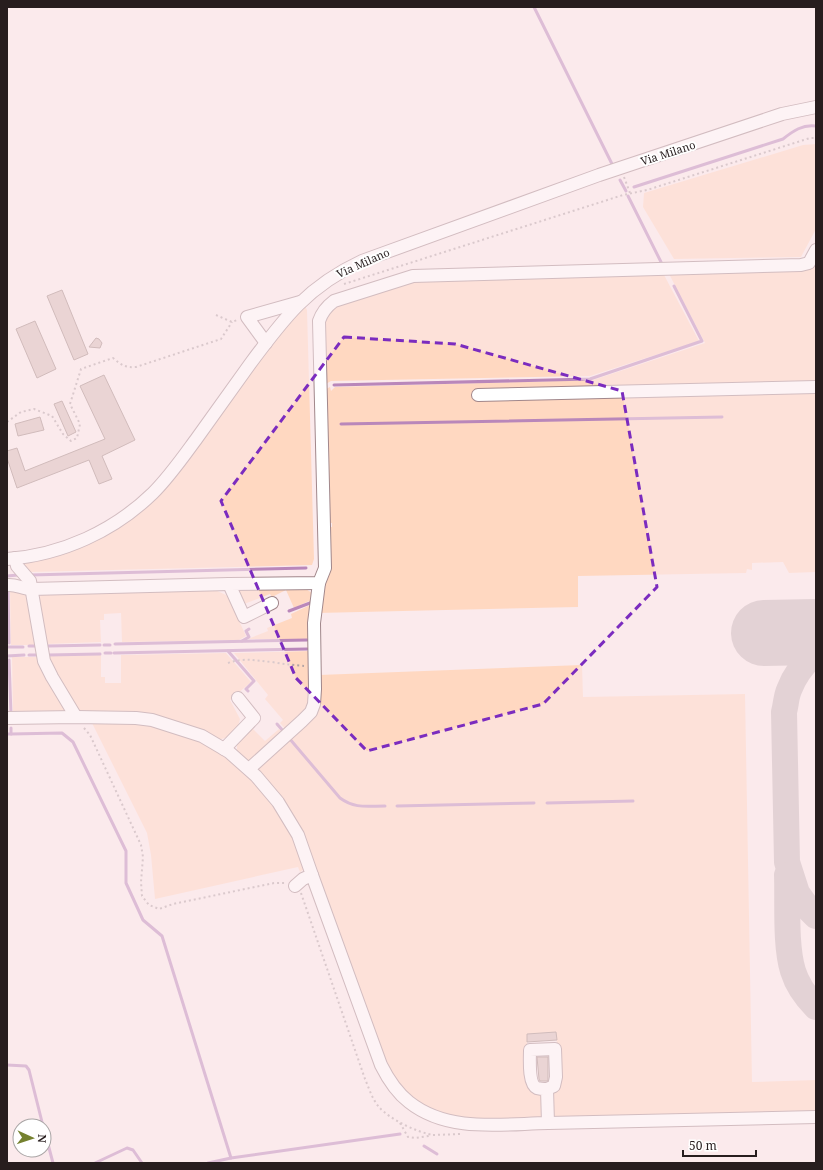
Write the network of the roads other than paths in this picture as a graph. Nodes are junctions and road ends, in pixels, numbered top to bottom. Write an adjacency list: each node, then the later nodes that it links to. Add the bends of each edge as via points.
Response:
1 (816, 107): 3 (street, Via Milano, via 782,114 621,168 362,261 332,277)
2 (816, 250): 8 (street, via 809,263 800,264 413,276 334,301 326,306 319,321 325,568)
3 (300, 302): 4 (street, Via Milano); 4 (street, via 247,316)
4 (266, 343): 7 (street, Via Milano, via 177,466 138,506 112,525 83,540 53,551)
5 (816, 387): 6 (street)
6 (478, 395)
7 (11, 558): 11 (street, via 30,581)
8 (319, 583): 9 (street); 17 (street, via 314,623 314,704 302,721)
9 (229, 584): 11 (street); 12 (street, via 244,617)
10 (7, 585): 11 (street, via 14,584)
11 (31, 589): 14 (street, via 44,661)
12 (272, 603)
13 (238, 698): 16 (street, via 254,718)
14 (76, 717): 15 (street); 16 (street, via 152,720 202,736)
15 (7, 718)
16 (224, 749): 17 (street)
17 (248, 769): 18 (street, via 268,789 288,817 298,835)
18 (312, 875): 19 (street); 22 (street, via 381,1066 390,1082 408,1102 431,1116 465,1125)
19 (295, 886)
20 (547, 1089): 22 (street)
21 (816, 1116): 22 (street)
22 (548, 1123)

